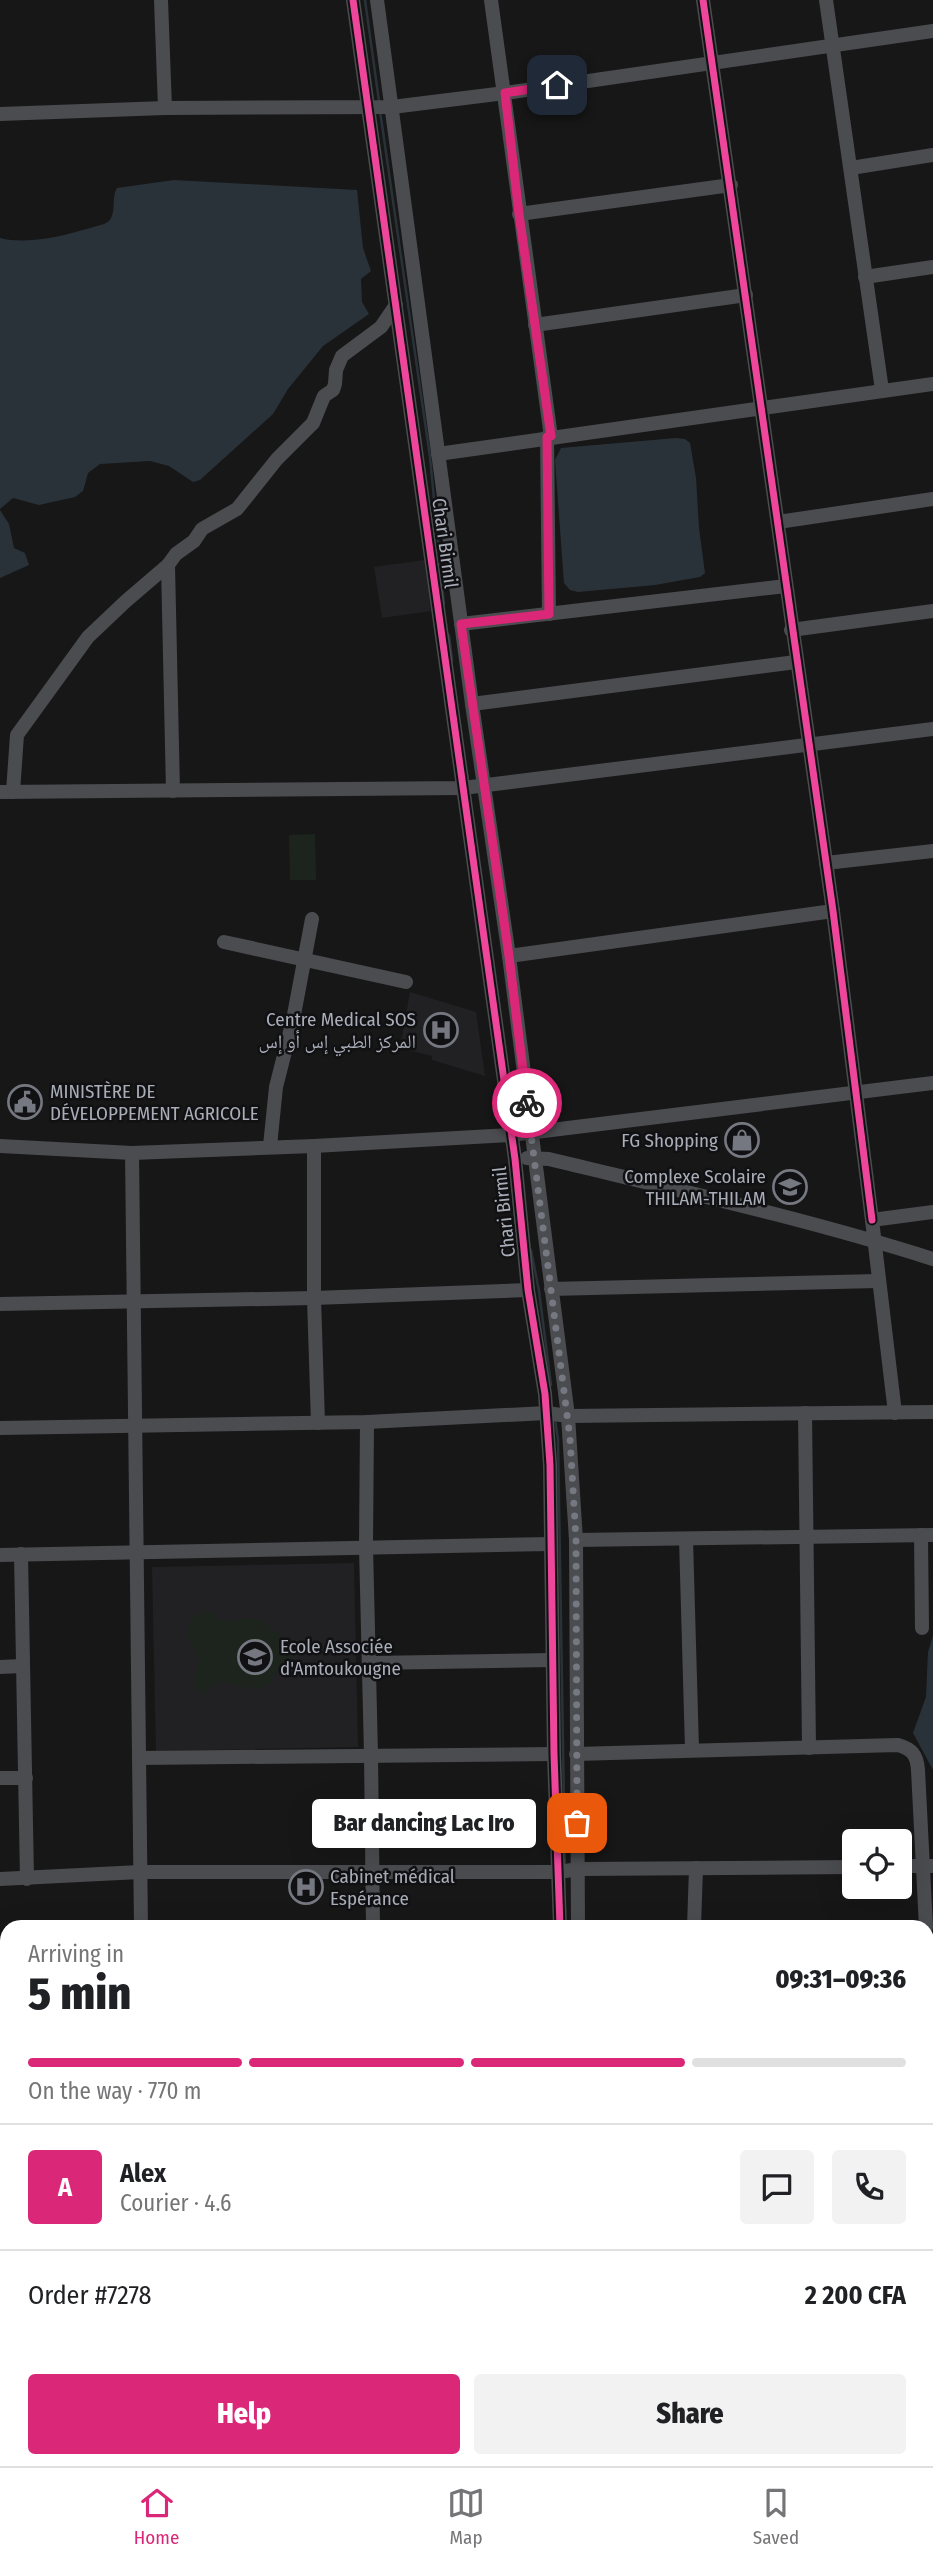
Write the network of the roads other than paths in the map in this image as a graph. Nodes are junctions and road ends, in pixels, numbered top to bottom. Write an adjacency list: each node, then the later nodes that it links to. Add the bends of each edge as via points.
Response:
1 (161, 0): 11 (street)
2 (353, 0): 12 (street, Chari Birmil)
3 (377, 0): 12 (street, Chari Birmil)
4 (491, 0): 10 (street)
5 (703, 0): 9 (street)
6 (826, 0): 8 (street)
7 (933, 31): 8 (street)
8 (832, 45): 9 (street); 15 (street)
9 (713, 63): 10 (street); 16 (street)
10 (505, 93): 12 (street); 17 (street)
11 (165, 108): 12 (street); 13 (street)
12 (380, 108): 21 (street, Chari Birmil); 27 (street, Chari Birmil)
13 (0, 114)
14 (933, 155): 15 (street)
15 (851, 168): 19 (street)
16 (731, 185): 17 (street); 20 (street)
17 (519, 214): 22 (street)
18 (933, 267): 19 (street)
19 (865, 277): 24 (street)
20 (746, 295): 22 (street); 25 (street)
21 (396, 305): 30 (street, via 382,327 342,356 333,390 324,396 313,423 237,509 202,529); 40 (street, Chari Birmil)
22 (535, 325): 26 (street)
23 (933, 384): 24 (street)
24 (882, 390): 25 (street)
25 (761, 407): 26 (street); 29 (street)
26 (549, 437): 27 (street); 33 (street)
27 (438, 454): 34 (street, Chari Birmil)
28 (933, 499): 29 (street)
29 (778, 522): 31 (street)
30 (168, 565): 41 (street); 42 (street, via 88,637 22,726)
31 (786, 586): 33 (street); 35 (street)
32 (933, 611): 35 (street)
33 (549, 614): 34 (street)
34 (461, 624): 37 (street, Chari Birmil)
35 (791, 630): 36 (street)
36 (796, 662): 37 (street); 39 (street)
37 (472, 704): 40 (street, Chari Birmil)
38 (933, 730): 39 (street)
39 (809, 745): 40 (street); 44 (street)
40 (474, 787): 41 (street); 48 (street, Chari Birmil); 54 (street, Chari Birmil)
41 (173, 791): 42 (street)
42 (6, 792)
43 (933, 851): 44 (street)
44 (826, 863): 45 (street)
45 (833, 911): 48 (street); 52 (street)
46 (312, 919): 49 (street)
47 (223, 942): 49 (street)
48 (509, 956): 53 (street, Chari Birmil)
49 (305, 960): 50 (street); 56 (street, via 276,1087)
50 (406, 982)
51 (933, 1083): 52 (street)
52 (856, 1093): 53 (street); 62 (street)
53 (531, 1133): 54 (street); 59 (street, Chari Birmil)
54 (511, 1135): 57 (street); 60 (street, Chari Birmil)
55 (0, 1146): 58 (street)
56 (270, 1146): 57 (street); 58 (street)
57 (314, 1146): 68 (street)
58 (132, 1153): 69 (street)
59 (534, 1157): 60 (street); 63 (street); 66 (street, Chari Birmil)
60 (515, 1159): 67 (street, Chari Birmil)
61 (933, 1212): 62 (street)
62 (872, 1220): 63 (street)
63 (873, 1240): 64 (street); 65 (street)
64 (933, 1259)
65 (878, 1281): 66 (street); 74 (street)
66 (551, 1289): 75 (street, Chari Birmil)
67 (528, 1290): 68 (street); 72 (street, Chari Birmil)
68 (314, 1298): 69 (street); 77 (street)
69 (132, 1302): 70 (street); 78 (street)
70 (0, 1304)
71 (933, 1412): 74 (street)
72 (547, 1413): 75 (street); 76 (street); 84 (street, Chari Birmil)
73 (805, 1413): 74 (street); 75 (street); 81 (street)
74 (895, 1413)
75 (568, 1416): 83 (street, Chari Birmil)
76 (367, 1422): 77 (street); 85 (street)
77 (318, 1423): 78 (street)
78 (134, 1427): 79 (street); 86 (street)
79 (0, 1428)
80 (927, 1535): 81 (street); 89 (street)
81 (806, 1536): 82 (street); 94 (street)
82 (686, 1539): 83 (street); 95 (street)
83 (576, 1540): 98 (street, Chari Birmil)
84 (550, 1544): 85 (street); 90 (street, Chari Birmil)
85 (366, 1548): 86 (street); 91 (street)
86 (137, 1553): 87 (street); 99 (street)
87 (21, 1554): 88 (street); 92 (street)
88 (0, 1555)
89 (922, 1628)
90 (552, 1660): 91 (street); 97 (street, Chari Birmil)
91 (370, 1663): 96 (street)
92 (23, 1666): 93 (street); 101 (street)
93 (0, 1667)
94 (809, 1748): 95 (street); 102 (street, via 909,1748 917,1758)
95 (692, 1749): 98 (street)
96 (371, 1754): 97 (street); 99 (street); 107 (street)
97 (554, 1754): 108 (street, Chari Birmil)
98 (576, 1754): 105 (street, Chari Birmil)
99 (139, 1758): 106 (street)
100 (0, 1778): 101 (street)
101 (26, 1778): 110 (street)
102 (928, 1866): 116 (street)
103 (842, 1867): 104 (street)
104 (696, 1868): 105 (street); 115 (street)
105 (578, 1869): 108 (street); 114 (street, Chari Birmil)
106 (140, 1872): 107 (street); 110 (street); 111 (street)
107 (373, 1872): 108 (street); 112 (street)
108 (559, 1872): 113 (street, Chari Birmil)
109 (0, 1879): 110 (street)
110 (27, 1879)
111 (141, 1920)
112 (373, 1920)
113 (560, 1920)
114 (578, 1920)
115 (694, 1920)
116 (926, 1920)

